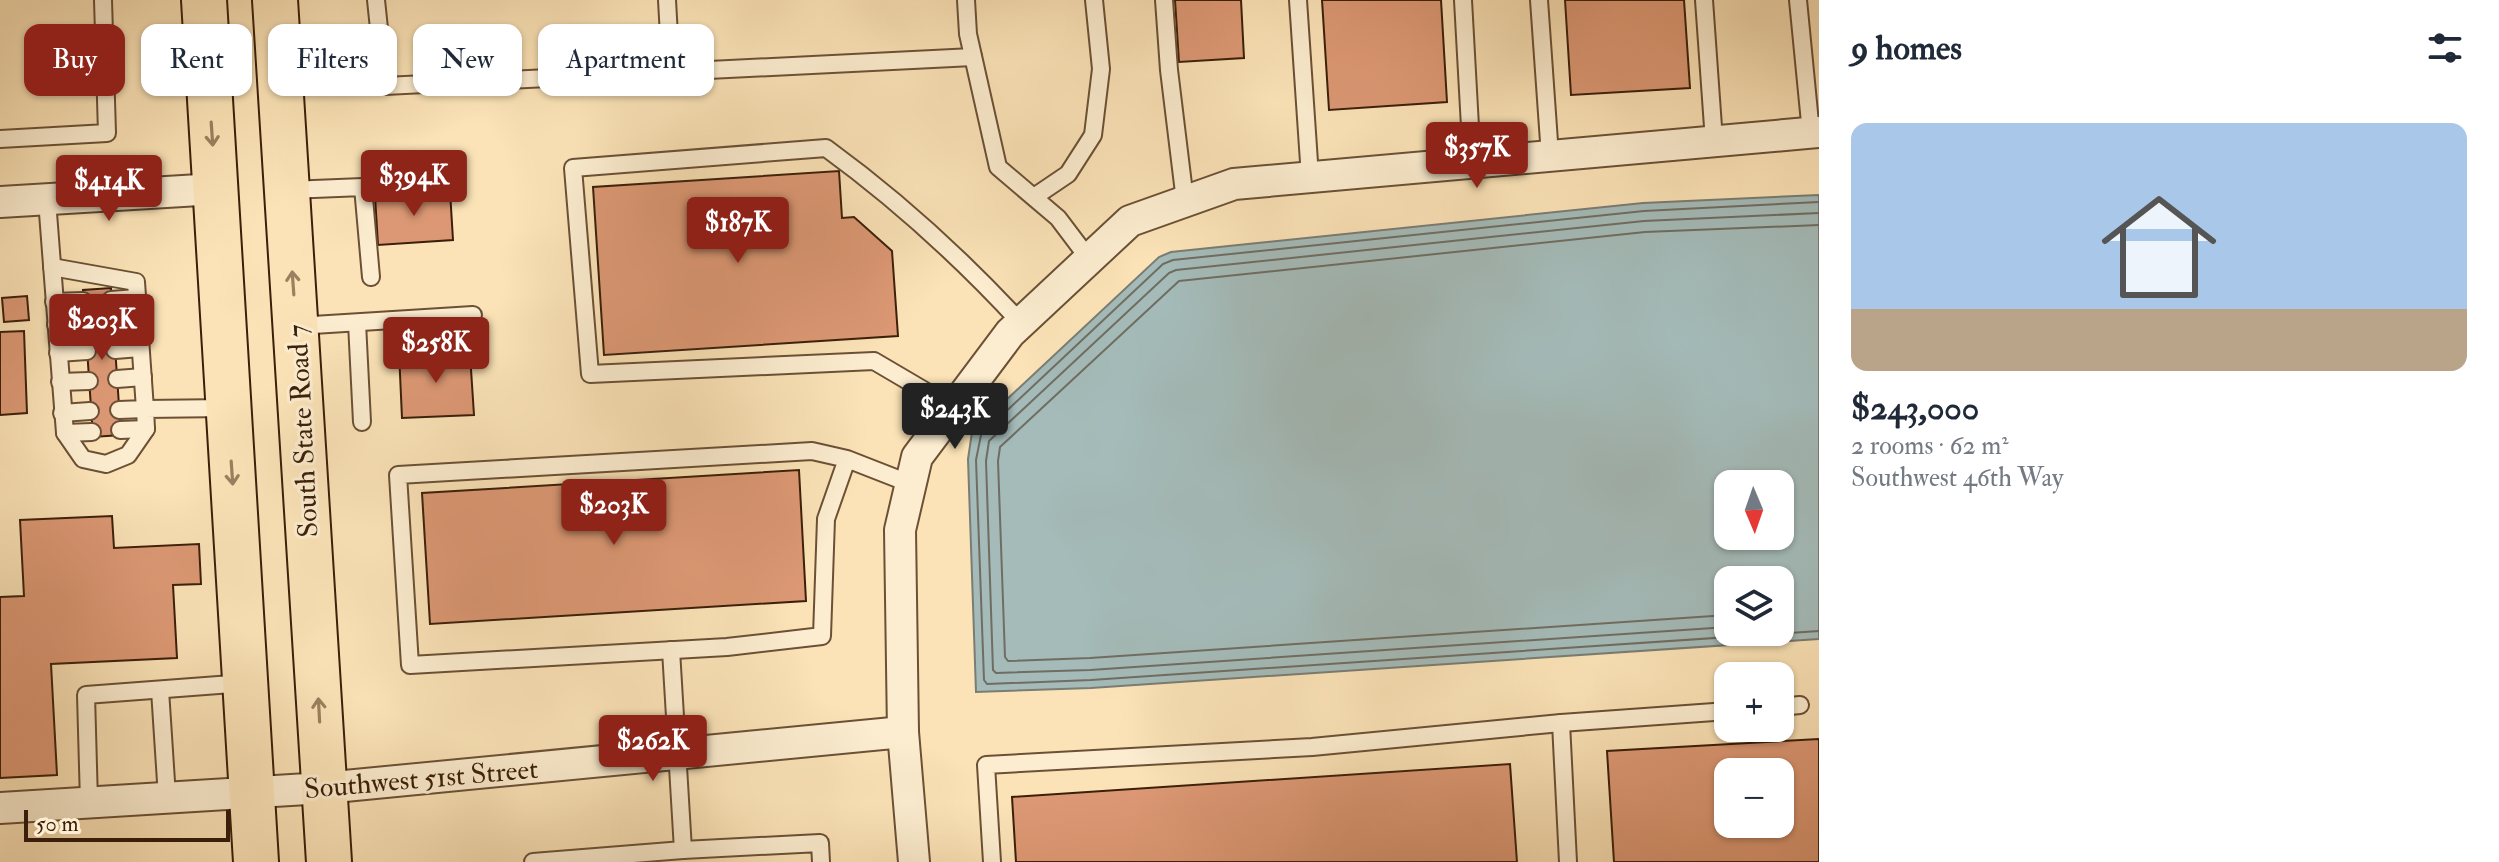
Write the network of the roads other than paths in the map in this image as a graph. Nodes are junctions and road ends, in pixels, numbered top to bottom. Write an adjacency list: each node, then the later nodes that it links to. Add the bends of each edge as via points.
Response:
1 (103, 0): 19 (lane, via 107,133)
2 (204, 0): 24 (main road, one-way to 24)
3 (275, 0): 25 (main road, South State Road 7)
4 (376, 0): 17 (lane, via 385,86)
5 (667, 0): 14 (lane)
6 (966, 0): 15 (lane)
7 (1094, 0): 26 (lane, via 1101,69 1093,135 1068,174)
8 (1164, 0): 28 (lane)
9 (1298, 0): 23 (lane)
10 (1463, 0): 22 (lane)
11 (1539, 0): 21 (lane)
12 (1704, 0): 20 (lane)
13 (1798, 0): 18 (lane)
14 (668, 24)
15 (973, 57): 16 (lane); 26 (lane, via 998,167)
16 (714, 70)
17 (538, 79)
18 (1815, 133): 20 (street)
19 (0, 139)
20 (1714, 141): 21 (street)
21 (1550, 156): 22 (street)
22 (1472, 163): 23 (street)
23 (1310, 177): 28 (street, via 1234,184)
24 (216, 189): 27 (street); 53 (main road)
25 (287, 190): 32 (lane, via 363,187); 44 (main road, South State Road 7, one-way to 25)
26 (1034, 197): 30 (lane, via 1058,218)
27 (47, 200): 29 (street); 31 (lane)
28 (1185, 201): 30 (street, via 1130,221)
29 (0, 202)
30 (1089, 259): 41 (street)
31 (52, 267): 33 (lane, via 136,282); 36 (lane)
32 (371, 277)
33 (137, 298): 34 (lane); 38 (lane)
34 (111, 300)
35 (83, 301): 36 (lane)
36 (54, 302): 43 (lane)
37 (473, 315): 40 (lane)
38 (138, 322): 39 (lane); 45 (lane)
39 (113, 323)
40 (357, 323): 44 (lane); 59 (lane)
41 (1021, 323): 54 (street); 54 (lane, via 984,282 867,177 826,148 573,168 590,374 874,361)
42 (85, 324): 43 (lane)
43 (56, 325): 48 (lane)
44 (295, 326): 75 (main road, South State Road 7, one-way to 44)
45 (140, 348): 46 (lane); 49 (lane)
46 (115, 350)
47 (87, 351): 48 (lane)
48 (58, 353): 52 (lane)
49 (143, 377): 50 (lane); 55 (lane)
50 (117, 379)
51 (89, 381): 52 (lane)
52 (60, 382): 58 (lane)
53 (228, 408): 55 (lane); 67 (main road, one-way to 67)
54 (954, 408): 65 (street, via 917,457)
55 (145, 409): 56 (lane); 60 (lane)
56 (119, 410)
57 (90, 411): 58 (lane)
58 (62, 413): 63 (lane)
59 (362, 422)
60 (146, 429): 61 (lane); 63 (lane, via 128,455 106,464 83,459)
61 (120, 430)
62 (92, 432): 63 (lane)
63 (65, 433)
64 (847, 459): 65 (lane); 66 (lane, via 826,519 822,636); 66 (lane, via 812,451 398,475 410,665)
65 (911, 484): 73 (street, via 900,530)
66 (671, 650): 74 (lane)
67 (245, 683): 68 (lane); 76 (main road)
68 (160, 690): 77 (lane); 78 (lane, via 86,695)
69 (1800, 705): 70 (lane)
70 (1794, 706)
71 (1714, 712): 72 (lane)
72 (1561, 723): 86 (lane, via 1312,747 986,765); 87 (lane)
73 (903, 732): 74 (street, Southwest 51st Street); 85 (street)
74 (677, 754): 75 (street, Southwest 51st Street); 80 (lane)
75 (324, 788): 76 (street, Southwest 51st Street); 82 (main road, South State Road 7)
76 (252, 792): 77 (street, Southwest 51st Street); 81 (main road)
77 (167, 797): 78 (street, Southwest 51st Street)
78 (89, 802): 79 (street, Southwest 51st Street)
79 (0, 808)
80 (683, 850): 83 (lane); 84 (lane, via 820,843)
81 (256, 862)
82 (329, 862)
83 (533, 862)
84 (821, 862)
85 (914, 862)
86 (992, 862)
87 (1568, 862)

